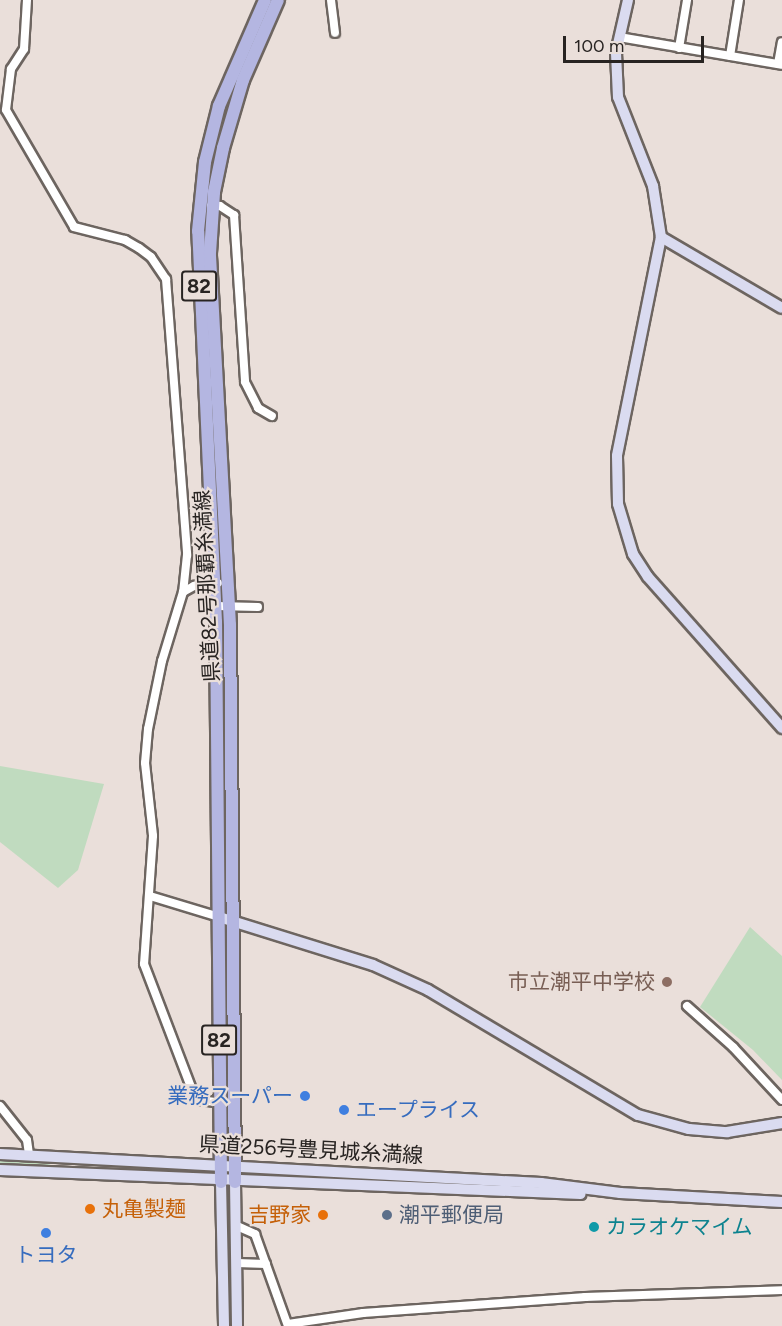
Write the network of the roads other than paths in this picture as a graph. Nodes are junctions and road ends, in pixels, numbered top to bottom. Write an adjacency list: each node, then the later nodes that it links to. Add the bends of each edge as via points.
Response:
1 (27, 0): 21 (street, via 24,49 10,69 6,110 74,227 126,240 152,257 166,279 187,555)
2 (265, 0): 14 (main road, 県道82号那覇糸満線 / 82, via 219,106)
3 (278, 0): 15 (main road, 県道82号那覇糸満線 / 82, via 235,104)
4 (331, 0): 8 (street)
5 (628, 0): 9 (street)
6 (687, 0): 11 (street)
7 (739, 0): 12 (street)
8 (335, 33)
9 (619, 37): 11 (street); 16 (street, via 615,75 618,97 653,186)
10 (782, 42): 13 (street)
11 (679, 48): 12 (street)
12 (730, 56): 13 (street)
13 (780, 64)
14 (200, 205): 15 (street); 20 (main road, 県道82号那覇糸満線 / 82, via 198,253)
15 (213, 206): 18 (street, via 234,215 245,382 258,408); 19 (main road, 県道82号那覇糸満線 / 82, via 211,284)
16 (661, 237): 17 (street); 25 (street, via 617,456 621,516 633,554 648,577)
17 (782, 308)
18 (272, 416)
19 (228, 583): 20 (street); 23 (main road, 県道82号那覇糸満線 / 82)
20 (214, 584): 21 (street); 22 (main road, 県道82号那覇糸満線 / 82)
21 (183, 592): 26 (street, via 162,661 148,729 145,764 153,836)
22 (216, 606): 23 (street); 27 (main road, 県道82号那覇糸満線 / 82)
23 (229, 606): 24 (street); 28 (main road, 県道82号那覇糸満線 / 82)
24 (258, 607)
25 (782, 728)
26 (150, 896): 27 (street); 31 (street, via 144,964 151,987 194,1095 199,1100)
27 (219, 917): 28 (street); 31 (main road, 県道82号那覇糸満線 / 82)
28 (233, 920): 32 (main road, 県道82号那覇糸満線 / 82); 34 (street, via 373,965 429,990 638,1115 689,1129 727,1132)
29 (687, 1006): 30 (street, via 733,1047)
30 (782, 1100)
31 (219, 1103): 32 (street); 37 (main road, 県道82号那覇糸満線 / 82)
32 (233, 1103): 38 (main road, 県道82号那覇糸満線 / 82)
33 (0, 1107): 36 (street, via 27,1140)
34 (782, 1123)
35 (0, 1154): 36 (street, 県道256号豊見城糸満線)
36 (29, 1155): 37 (street, 県道256号豊見城糸満線)
37 (220, 1164): 38 (street, 県道256号豊見城糸満線); 40 (main road, 県道82号那覇糸満線 / 82)
38 (234, 1165): 41 (main road, 県道82号那覇糸満線 / 82); 42 (street, 県道256号豊見城糸満線, via 541,1184)
39 (0, 1170): 40 (street, 県道256号豊見城糸満線)
40 (221, 1182): 41 (street, 県道256号豊見城糸満線); 49 (street)
41 (235, 1182): 42 (street, 県道256号豊見城糸満線, via 539,1195); 44 (street)
42 (620, 1193): 43 (street, 県道256号豊見城糸満線)
43 (782, 1202)
44 (237, 1226): 45 (street); 46 (street, via 255,1234)
45 (237, 1263): 46 (street); 50 (street)
46 (266, 1264): 48 (street)
47 (782, 1290): 48 (street, via 573,1298 363,1313)
48 (288, 1325)
49 (224, 1326)
50 (237, 1326)

